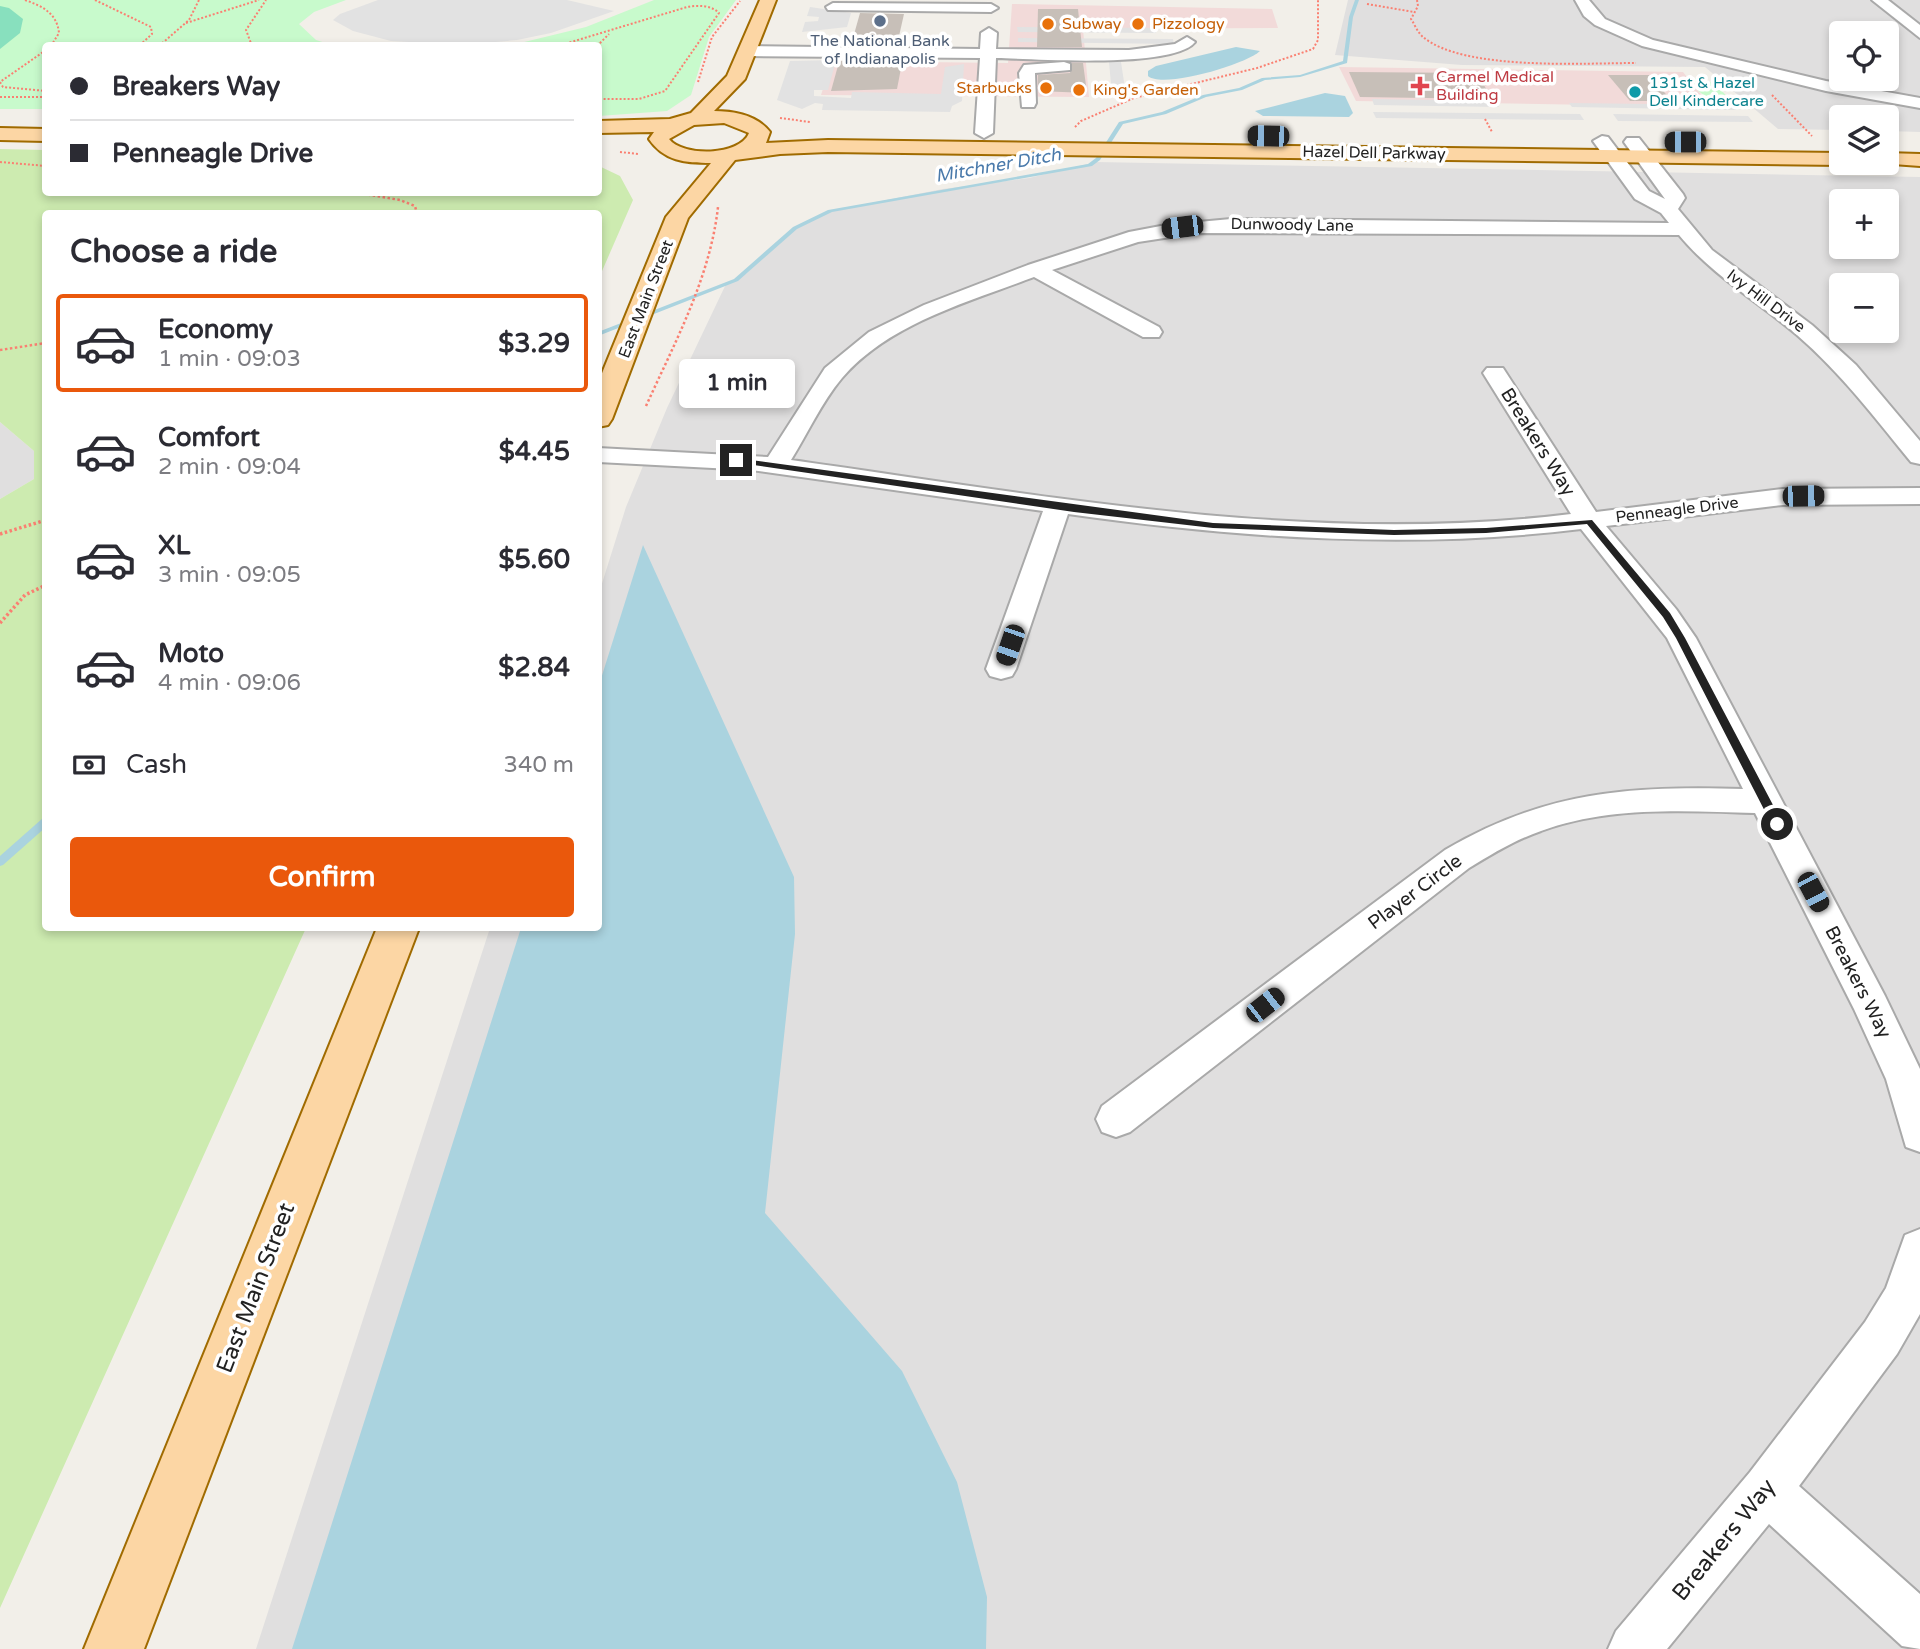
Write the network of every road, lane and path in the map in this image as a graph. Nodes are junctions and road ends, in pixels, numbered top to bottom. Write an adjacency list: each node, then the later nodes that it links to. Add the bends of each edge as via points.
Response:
1 (25, 0): 20 (path, via 56,18 59,33)
2 (95, 0): 21 (path, via 151,27 152,34)
3 (199, 0): 16 (path)
4 (259, 0): 16 (path)
5 (266, 0): 23 (path, via 246,30)
6 (741, 0): 33 (path, via 712,37)
7 (768, 0): 27 (main road)
8 (1318, 0): 54 (path, via 1318,40 1313,50 1134,98 1081,121)
9 (1417, 0): 15 (path)
10 (1582, 0): 40 (street, via 1600,22 1648,43 1826,86)
11 (1879, 0): 18 (street)
12 (1367, 4): 15 (path)
13 (833, 7): 14 (street)
14 (916, 7): 19 (street); 29 (street, via 991,7)
15 (1414, 12): 30 (path, via 1412,24 1420,36 1467,56)
16 (186, 23): 22 (path)
17 (609, 33): 24 (path); 25 (path); 38 (path, via 694,5 709,6 719,13 665,91 639,99)
18 (1920, 33)
19 (908, 41): 27 (street); 29 (street)
20 (53, 42)
21 (143, 42)
22 (164, 42)
23 (250, 42)
24 (574, 42)
25 (601, 42)
26 (1187, 42): 29 (street, via 1180,48 1129,55)
27 (747, 51): 32 (main road)
28 (42, 53): 34 (path, via 0,82 12,90)
29 (988, 53): 51 (street)
30 (1647, 63)
31 (1097, 65): 39 (street, via 1030,68)
32 (735, 79): 42 (main road); 46 (main road, via 742,88)
33 (697, 89)
34 (42, 91)
35 (1768, 91): 55 (path)
36 (0, 96): 37 (path)
37 (42, 97)
38 (602, 99)
39 (1028, 103)
40 (1920, 103)
41 (775, 117): 47 (path)
42 (697, 118): 46 (main road, Hazel Dell Parkway); 48 (main road)
43 (0, 119): 45 (main road)
44 (1485, 119): 50 (path)
45 (42, 120)
46 (744, 121): 51 (main road, Hazel Dell Parkway, via 827,135); 63 (main road, East Main Street, via 758,129 759,139)
47 (814, 122)
48 (674, 125): 49 (main road); 69 (main road, East Main Street, via 660,135 660,143)
49 (602, 127)
50 (1492, 132)
51 (984, 133): 54 (main road, Hazel Dell Parkway)
52 (0, 134): 53 (main road)
53 (42, 135)
54 (1077, 136): 60 (main road, Hazel Dell Parkway, via 1133,142); 63 (main road, Hazel Dell Parkway, via 800,146)
55 (1812, 136)
56 (602, 139): 69 (main road)
57 (1829, 144): 61 (main road, Hazel Dell Parkway)
58 (1899, 145): 59 (main road)
59 (1920, 145)
60 (1607, 148): 61 (main road, Hazel Dell Parkway); 73 (street, Ivy Hill Drive, via 1642,195)
61 (1639, 149): 65 (main road, Hazel Dell Parkway); 73 (street, Ivy Hill Drive, via 1674,194)
62 (619, 152): 64 (path)
63 (734, 153): 69 (main road, Hazel Dell Parkway); 75 (main road, East Main Street)
64 (646, 156)
65 (1829, 158)
66 (1899, 159): 67 (main road)
67 (1920, 160)
68 (0, 162): 70 (path)
69 (677, 165): 75 (main road, East Main Street)
70 (42, 166)
71 (375, 196): 74 (path, via 407,202)
72 (719, 200): 82 (path, via 718,223 685,319)
73 (1668, 209): 76 (street, Ivy Hill Drive)
74 (416, 210)
75 (677, 217): 83 (main road, East Main Street)
76 (1683, 229): 77 (street, Dunwoody Lane, via 1196,226 1121,238); 85 (street, Ivy Hill Drive, via 1718,265 1834,356)
77 (1035, 269): 78 (street); 86 (street, Dunwoody Lane, via 910,318 866,343 832,376)
78 (1151, 332)
79 (42, 344): 80 (path)
80 (0, 351)
81 (1494, 373): 90 (street, Breakers Way)
82 (646, 406)
83 (602, 409)
84 (602, 455): 86 (street, Penneagle Drive)
85 (1920, 457)
86 (776, 465): 88 (street, Penneagle Drive)
87 (1920, 496): 90 (street, Penneagle Drive, via 1783,497)
88 (1058, 507): 90 (street, Penneagle Drive, via 1199,524 1336,532 1486,530); 94 (street)
89 (42, 521): 91 (path)
90 (1589, 522): 95 (street, Breakers Way, via 1666,615)
91 (0, 534)
92 (42, 587): 93 (path, via 25,595)
93 (0, 623)
94 (1001, 669)
95 (1766, 801): 97 (street, Player Circle, via 1605,802 1548,814 1493,836); 98 (street, Breakers Way, via 1891,1047)
96 (397, 931): 102 (main road, East Main Street)
97 (1116, 1119)
98 (1920, 1134)
99 (1920, 1250): 100 (street, Breakers Way, via 1904,1299 1881,1338)
100 (1767, 1489): 101 (street); 103 (street, Breakers Way)
101 (1920, 1628)
102 (114, 1649)
103 (1634, 1649)

